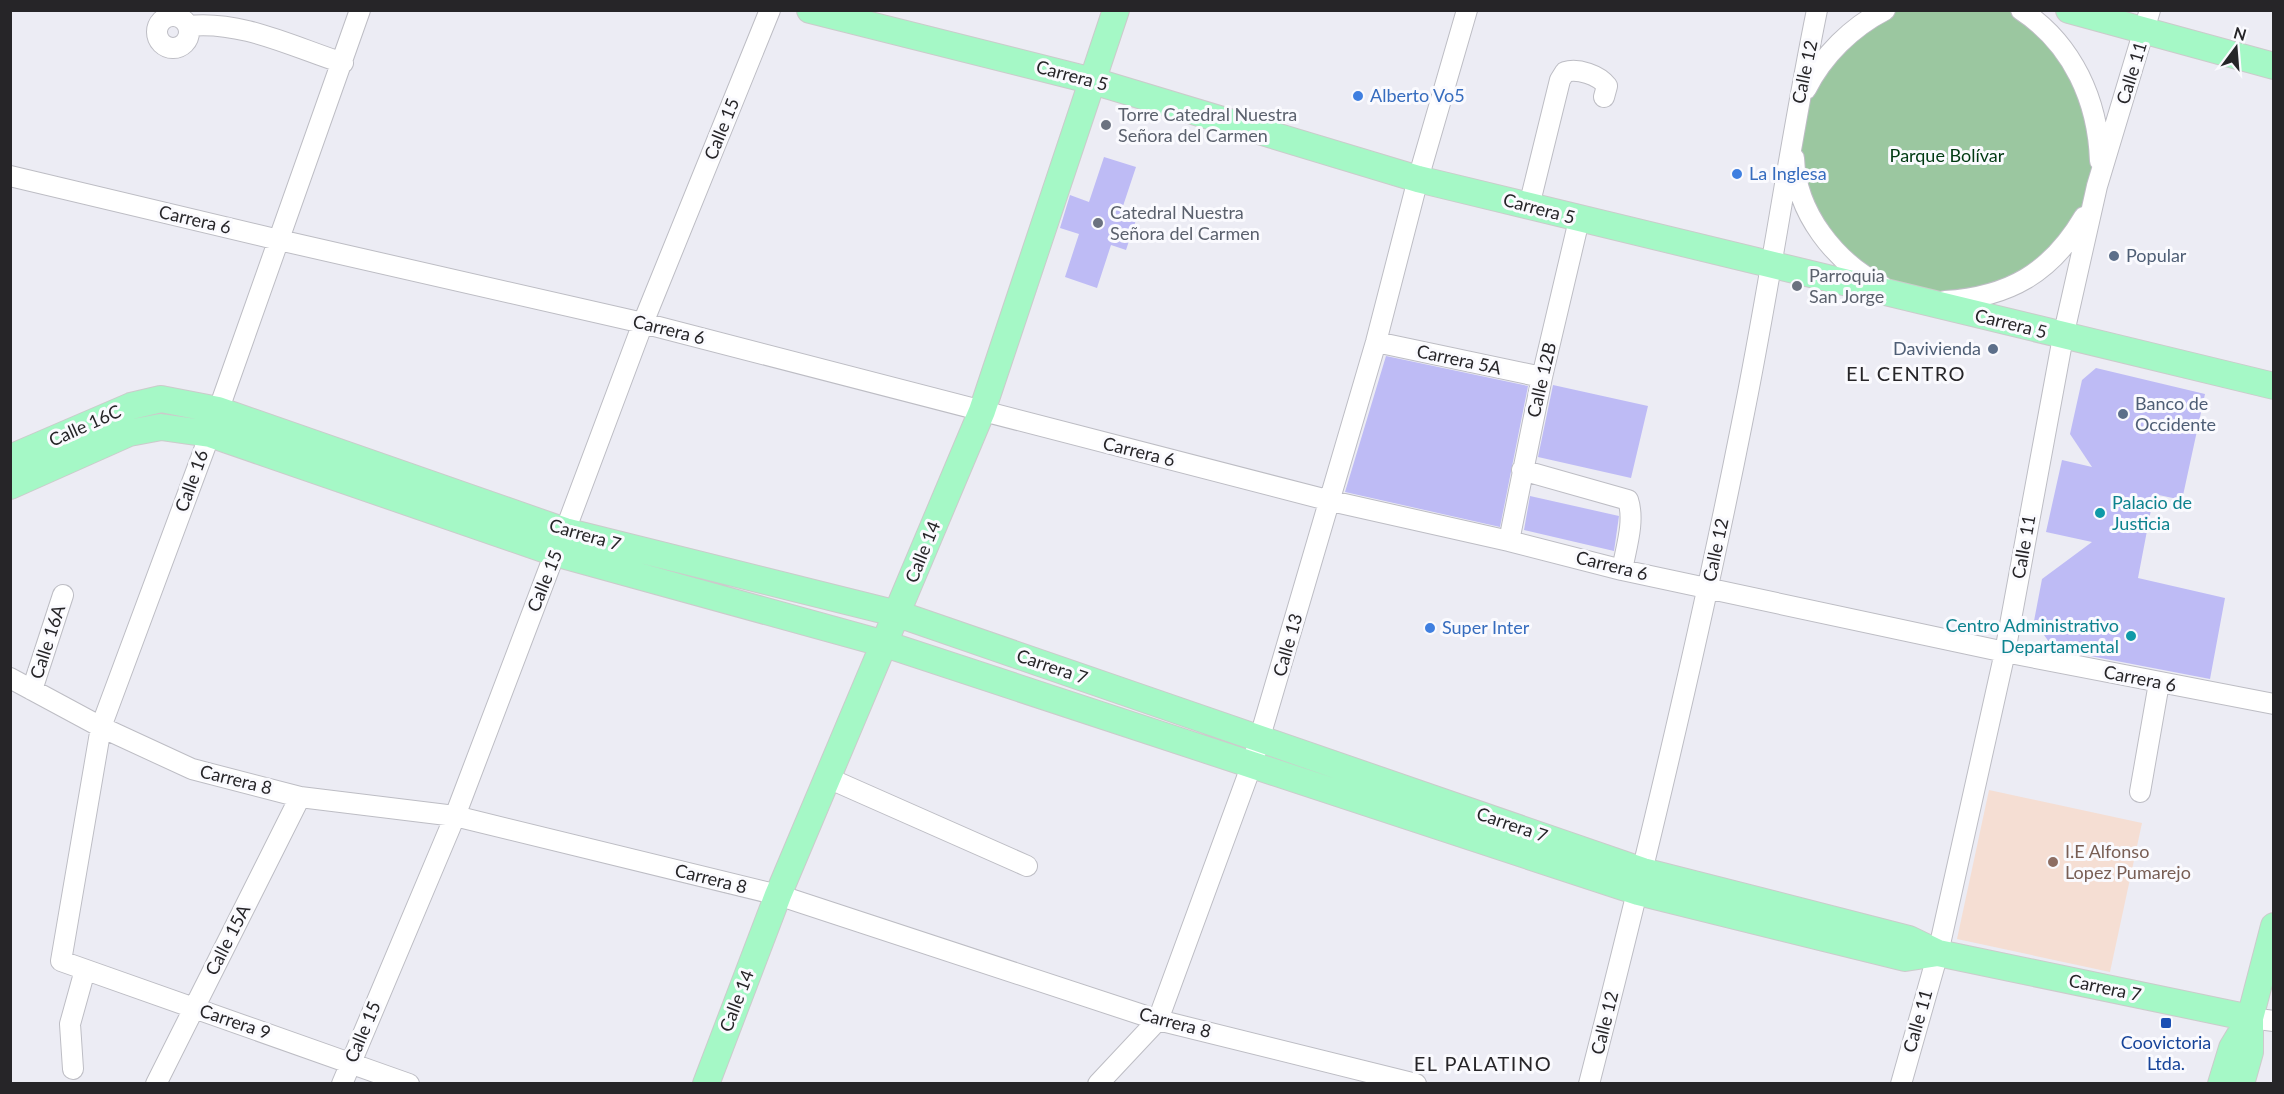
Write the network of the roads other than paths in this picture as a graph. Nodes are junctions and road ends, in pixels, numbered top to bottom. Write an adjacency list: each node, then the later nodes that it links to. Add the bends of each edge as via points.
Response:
1 (360, 10): 12 (street, Calle 16)
2 (770, 10): 25 (street, Calle 15)
3 (810, 10): 14 (main road, Carrera 5)
4 (1116, 10): 14 (main road, Calle 14)
5 (1467, 10): 18 (street, Calle 13)
6 (1817, 10): 16 (street, Calle 12)
7 (1885, 10): 16 (street, via 1846,37 1825,60)
8 (2021, 10): 19 (street, via 2064,50 2088,92 2099,139)
9 (2069, 10): 10 (main road)
10 (2147, 21): 13 (main road); 19 (street, Calle 11)
11 (188, 26): 12 (street, via 236,27)
12 (343, 63): 22 (street, Calle 16)
13 (2274, 66)
14 (1093, 81): 18 (main road, Carrera 5); 32 (main road, Calle 14)
15 (1604, 97): 20 (street, via 1607,86 1602,79 1573,70 1565,72)
16 (1796, 115): 23 (street, Calle 12); 24 (street, via 1796,172 1808,211 1820,233 1852,267)
17 (10, 176): 22 (street, Carrera 6)
18 (1418, 179): 20 (main road, Carrera 5); 27 (street, Calle 13)
19 (2097, 186): 24 (street, via 2071,239 2028,279 2001,292 1972,299); 26 (street, Calle 11)
20 (1529, 206): 21 (main road, Carrera 5)
21 (1579, 220): 23 (main road, Carrera 5); 28 (street, Calle 12B)
22 (279, 240): 25 (street, Carrera 6); 31 (street, Calle 16)
23 (1770, 264): 24 (main road, Carrera 5); 42 (street, Calle 12)
24 (1912, 300): 26 (main road, Carrera 5)
25 (643, 323): 32 (street, Carrera 6); 40 (street, Calle 15)
26 (2063, 337): 29 (main road, Carrera 5); 46 (street, Calle 11)
27 (1376, 342): 28 (street, Carrera 5A); 38 (street, Calle 13)
28 (1542, 377): 36 (street, Calle 12B)
29 (2274, 386)
30 (161, 399): 31 (main road, Carrera 7); 35 (main road, Calle 16C, via 131,406)
31 (218, 410): 34 (street, Calle 16); 40 (main road, Carrera 7)
32 (982, 411): 38 (street, Carrera 6); 44 (main road, Calle 14)
33 (160, 427): 34 (main road, Carrera 7); 37 (main road, Calle 16C, via 129,434)
34 (210, 434): 40 (main road, Carrera 7); 51 (street, Calle 16)
35 (10, 458)
36 (1522, 470): 39 (street, Calle 12B); 41 (street, via 1628,500 1630,522)
37 (10, 486)
38 (1330, 501): 39 (street, Carrera 6); 52 (street, Calle 13)
39 (1509, 541): 41 (street, Carrera 6)
40 (560, 542): 44 (main road, Carrera 7); 45 (main road, Carrera 7); 57 (street, Calle 15)
41 (1622, 570): 42 (street, Carrera 6)
42 (1708, 588): 46 (street, Carrera 6); 59 (street, Calle 12)
43 (63, 595): 49 (street, Calle 16A)
44 (898, 614): 45 (main road, Calle 14); 52 (main road, Carrera 7)
45 (885, 644): 53 (main road, Carrera 7); 54 (main road, Calle 14)
46 (2005, 652): 48 (street, Carrera 6); 62 (street, Calle 11)
47 (10, 678): 49 (street, Carrera 8)
48 (2159, 683): 50 (street, Carrera 6); 55 (street)
49 (32, 690): 51 (street, Carrera 8)
50 (2274, 704)
51 (101, 727): 56 (street, Carrera 8, via 192,769); 63 (street, Calle 16)
52 (1260, 739): 53 (street, Calle 13); 59 (main road, Carrera 7)
53 (1252, 764): 59 (main road, Carrera 7); 66 (street, Calle 13)
54 (828, 778): 58 (street); 60 (main road, Calle 14)
55 (2140, 792)
56 (300, 797): 57 (street, Carrera 8); 65 (street, Calle 15A)
57 (455, 816): 60 (street, Carrera 8); 68 (street, Calle 15)
58 (1027, 866)
59 (1640, 881): 62 (main road, Carrera 7, via 1905,958); 76 (street, Calle 12)
60 (778, 895): 66 (street, Carrera 8); 73 (main road, Calle 14)
61 (2274, 926): 67 (main road)
62 (1938, 953): 67 (main road, Carrera 7); 77 (street, Calle 11)
63 (61, 961): 64 (street, Carrera 9)
64 (85, 970): 65 (street, Carrera 9); 69 (street, via 70,1024)
65 (194, 1008): 68 (street, Carrera 9); 70 (street, Calle 15A)
66 (1158, 1020): 74 (street, Calle 13); 75 (street, Carrera 8)
67 (2262, 1020): 78 (main road, via 2232,1048); 79 (main road)
68 (350, 1063): 71 (street, Calle 15); 72 (street, Carrera 9)
69 (73, 1069)
70 (156, 1083)
71 (342, 1083)
72 (409, 1083)
73 (706, 1083)
74 (1098, 1083)
75 (1416, 1083)
76 (1589, 1083)
77 (1901, 1083)
78 (2221, 1083)
79 (2241, 1083)

